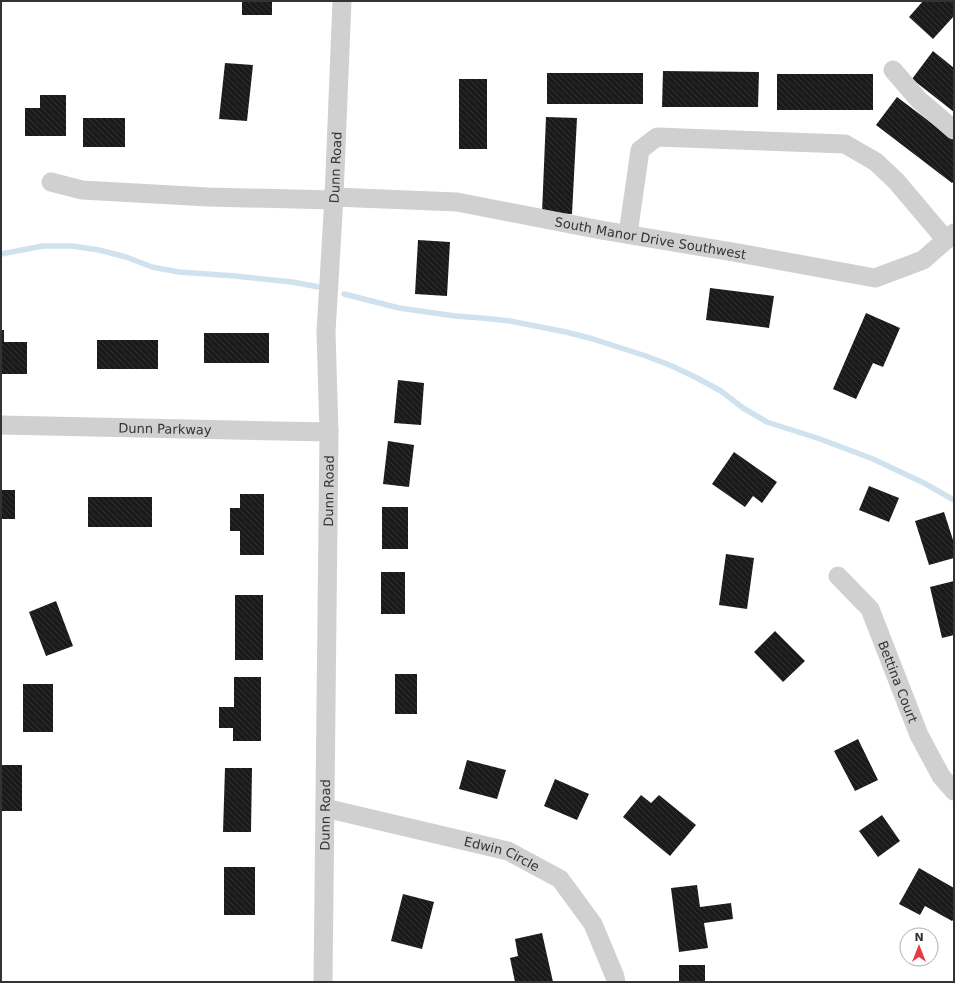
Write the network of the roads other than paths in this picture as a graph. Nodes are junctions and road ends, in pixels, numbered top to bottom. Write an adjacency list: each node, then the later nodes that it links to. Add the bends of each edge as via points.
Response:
1 (342, 1): 5 (street, Dunn Road)
2 (894, 70): 3 (street, via 919,100)
3 (954, 130)
4 (51, 182): 5 (street, South Manor Drive Southwest, via 82,190 208,197)
5 (334, 198): 6 (street, South Manor Drive Southwest, via 457,202); 9 (street, Dunn Road, via 326,332)
6 (628, 234): 7 (street, South Manor Drive Southwest, via 875,278 923,260); 7 (street, via 640,150 657,137 845,144 876,162)
7 (950, 236)
8 (1, 425): 9 (street, Dunn Parkway)
9 (329, 432): 12 (street, Dunn Road)
10 (838, 576): 11 (street, Bettina Court, via 870,609 919,735 941,776)
11 (954, 791)
12 (325, 808): 13 (street, Dunn Road); 14 (street, Edwin Circle, via 508,851 560,879 592,924)
13 (323, 982)
14 (616, 982)

